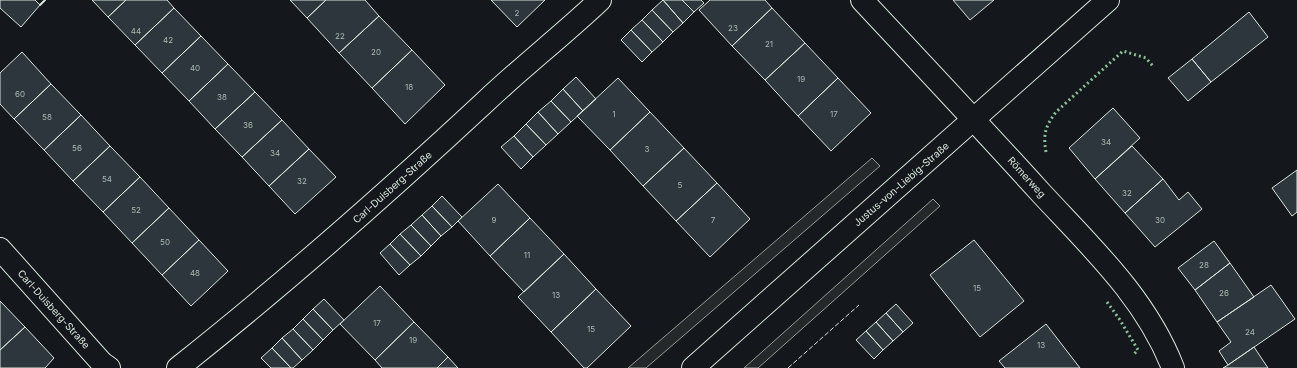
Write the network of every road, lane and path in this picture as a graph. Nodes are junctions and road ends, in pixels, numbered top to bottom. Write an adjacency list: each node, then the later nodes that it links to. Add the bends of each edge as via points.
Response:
1 (600, 0): 7 (street, Carl-Duisberg-Straße, via 376,202 265,298)
2 (862, 0): 4 (street, Römerweg)
3 (1108, 0): 4 (street, Justus-von-Liebig-Straße)
4 (974, 119): 8 (street, Justus-von-Liebig-Straße); 9 (street, Römerweg, via 1122,280 1150,321)
5 (0, 249): 6 (street, Carl-Duisberg-Straße)
6 (109, 368)
7 (178, 368)
8 (693, 368)
9 (1173, 368)

